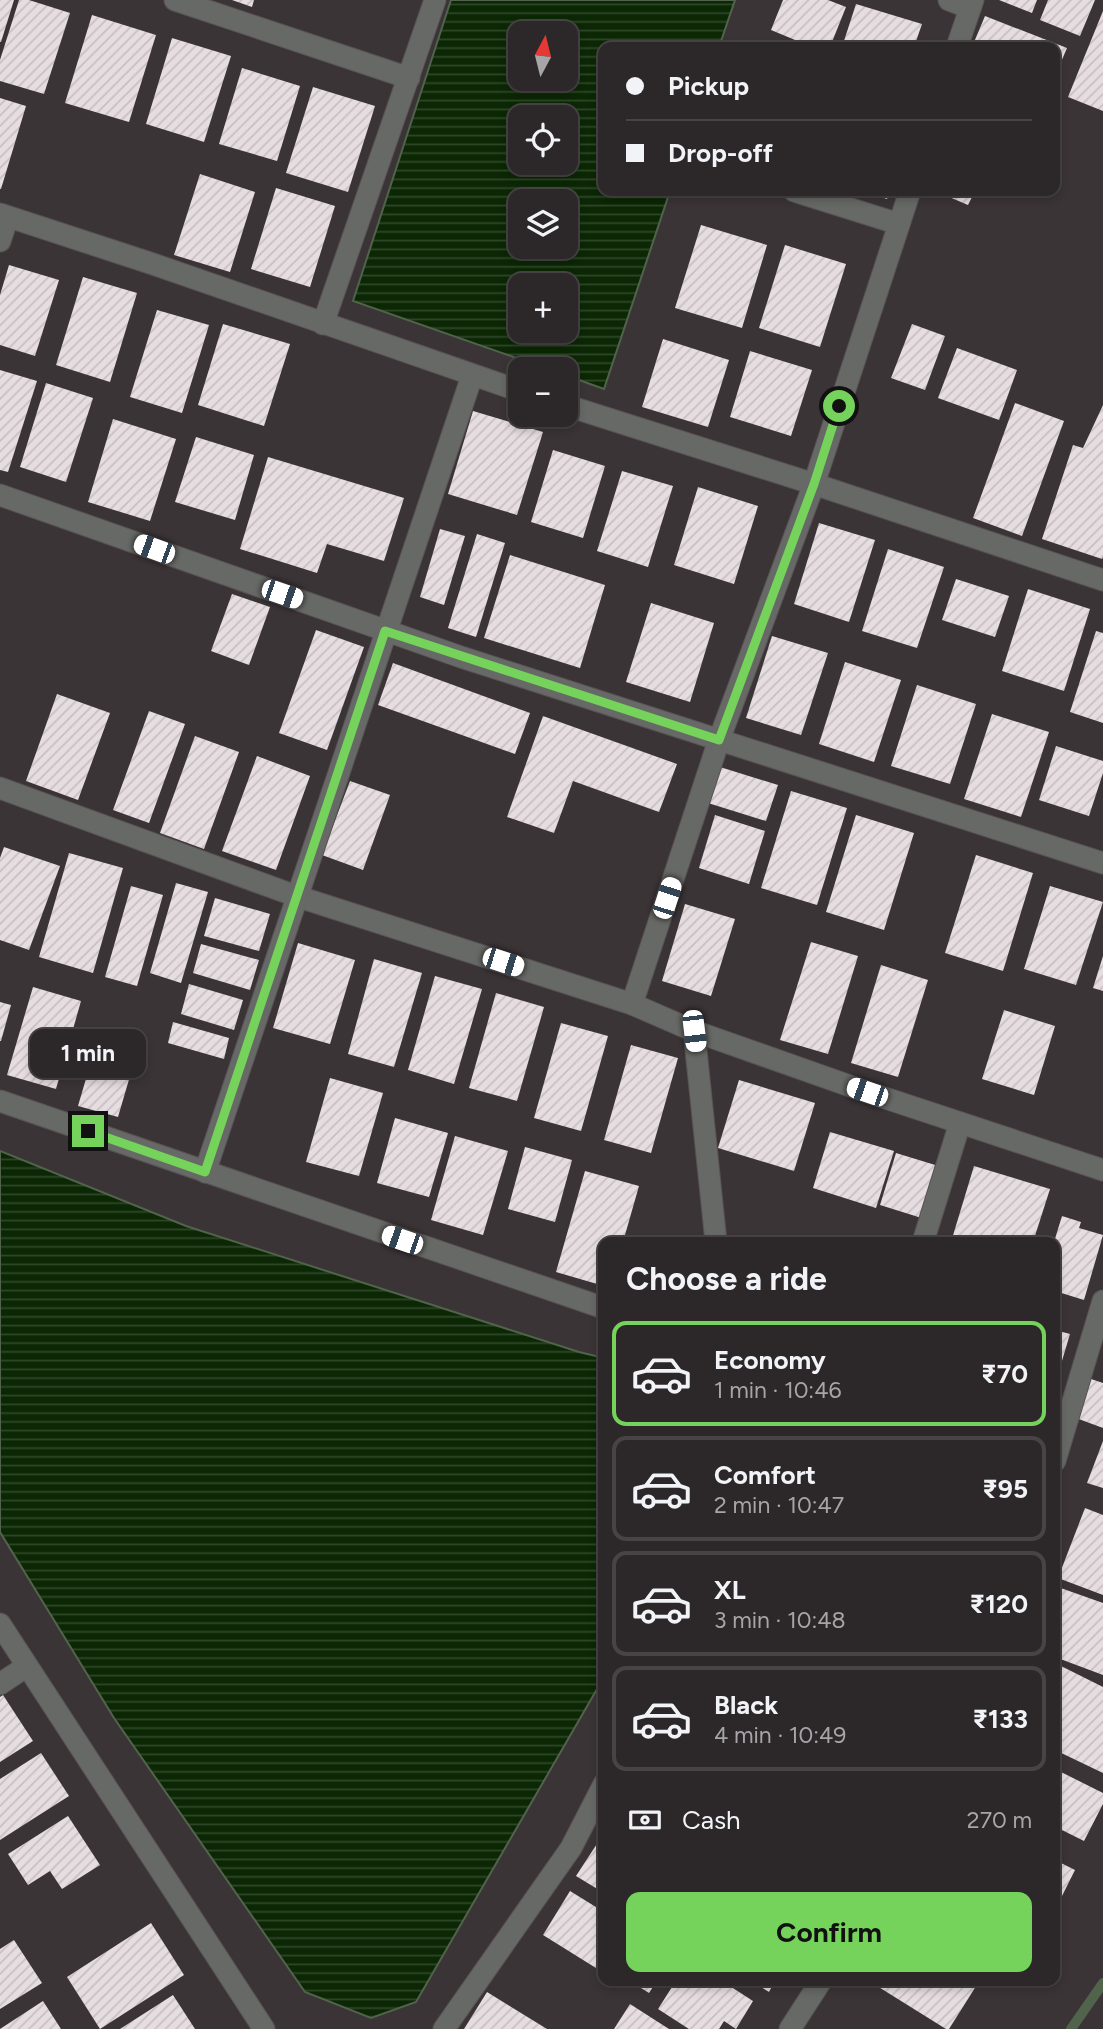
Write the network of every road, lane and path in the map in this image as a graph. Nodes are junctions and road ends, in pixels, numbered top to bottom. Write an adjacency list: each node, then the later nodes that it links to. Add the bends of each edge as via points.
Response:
1 (175, 0): 6 (street)
2 (435, 0): 6 (street)
3 (948, 0): 4 (street)
4 (971, 4): 5 (street)
5 (959, 42)
6 (409, 78): 12 (street)
7 (809, 196): 10 (street)
8 (908, 196): 10 (street)
9 (4, 215): 11 (street); 12 (street)
10 (899, 225): 16 (street)
11 (0, 241)
12 (323, 324): 13 (street)
13 (472, 376): 14 (street); 19 (street)
14 (508, 387)
15 (578, 409): 16 (street)
16 (814, 484): 18 (street); 20 (street)
17 (0, 495): 19 (street)
18 (1103, 580)
19 (385, 631): 20 (street); 23 (street)
20 (719, 740): 22 (street); 24 (street)
21 (0, 788): 23 (street)
22 (1103, 863)
23 (296, 896): 24 (street); 29 (street)
24 (632, 1004): 25 (street)
25 (694, 1031): 27 (street); 30 (street)
26 (0, 1101): 29 (street)
27 (960, 1123): 28 (street); 31 (street)
28 (1103, 1170)
29 (205, 1172): 33 (street)
30 (715, 1237)
31 (925, 1237)
32 (1103, 1301): 34 (street)
33 (598, 1306)
34 (1060, 1440)
35 (0, 1624): 36 (street)
36 (27, 1666): 37 (street); 40 (street)
37 (0, 1684)
38 (598, 1795): 41 (street, via 570,1848)
39 (818, 1986): 42 (street)
40 (264, 2029)
41 (444, 2029)
42 (790, 2029)

